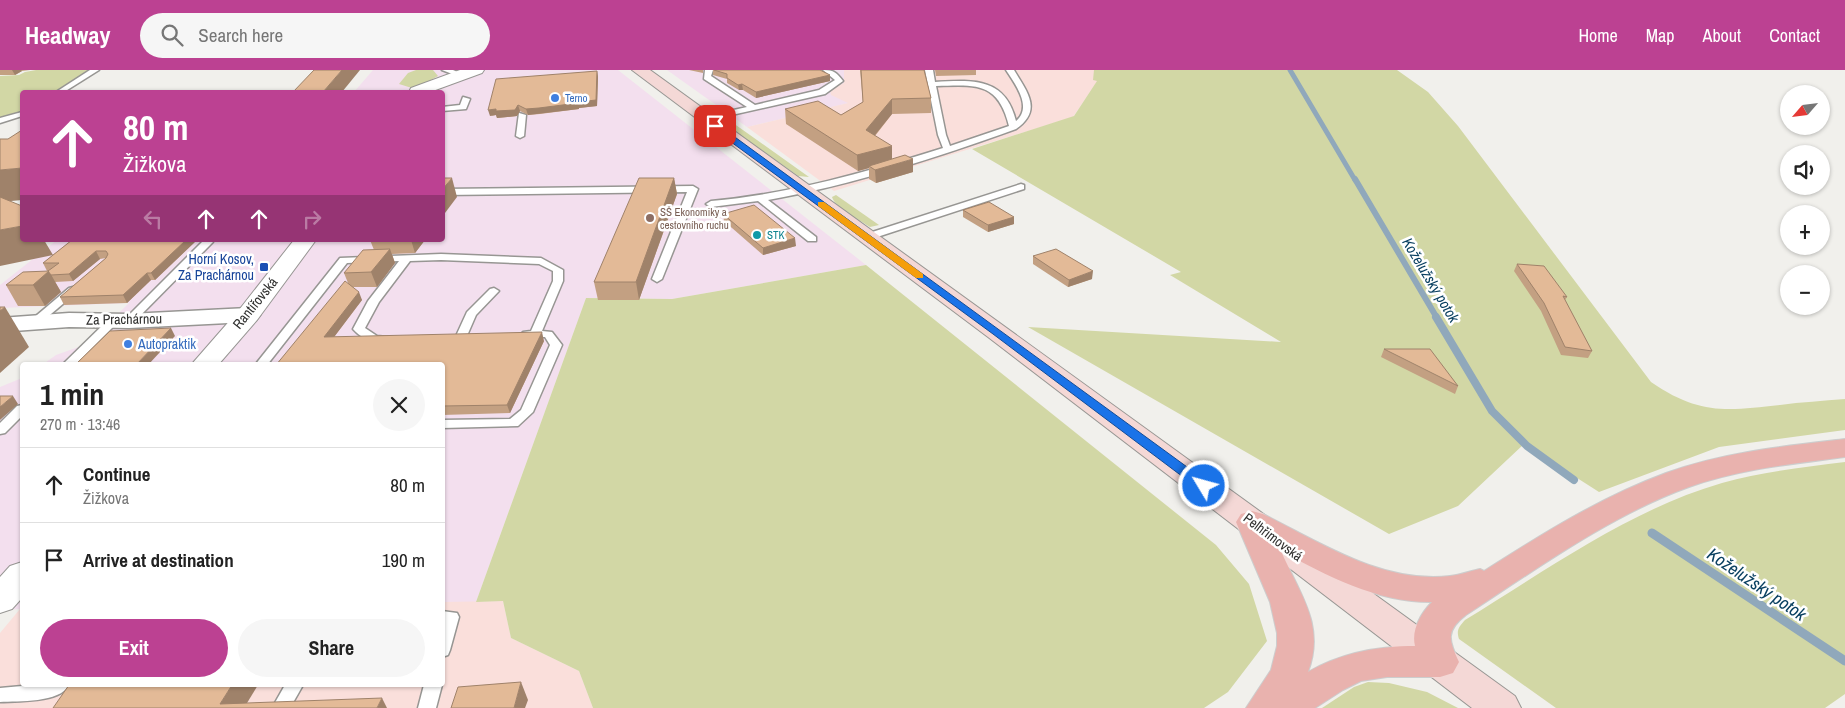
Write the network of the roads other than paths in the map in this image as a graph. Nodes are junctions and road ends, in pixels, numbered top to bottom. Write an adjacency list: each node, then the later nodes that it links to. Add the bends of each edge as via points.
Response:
1 (95, 70): 10 (lane)
2 (476, 70): 8 (street)
3 (640, 70): 17 (main road, Pelhřimovská)
4 (709, 70): 13 (lane, via 707,77)
5 (827, 70): 13 (lane, via 840,81 822,92)
6 (929, 70): 9 (lane)
7 (1010, 70): 19 (lane, via 1028,101 1027,114)
8 (453, 72): 11 (street)
9 (933, 84): 19 (lane, via 970,84 995,89); 21 (lane, via 942,135)
10 (63, 90)
11 (421, 90)
12 (466, 99): 14 (lane, via 463,107)
13 (754, 108): 17 (lane)
14 (445, 109)
15 (20, 115): 18 (lane)
16 (522, 115): 20 (lane)
17 (705, 119): 23 (main road, Pelhřimovská)
18 (0, 121)
19 (1013, 127): 21 (lane)
20 (520, 136)
21 (948, 150): 23 (lane)
22 (1021, 187): 27 (lane)
23 (803, 191): 25 (lane); 27 (main road, Pelhřimovská)
24 (445, 192): 32 (lane, via 693,189)
25 (761, 199): 26 (lane); 28 (lane)
26 (711, 204)
27 (867, 237): 50 (main road, Pelhřimovská)
28 (812, 239)
29 (208, 242): 36 (lane)
30 (303, 242): 35 (street, Rantířovská)
31 (407, 258): 40 (lane, via 526,260 550,265 558,270 558,281); 42 (lane, via 374,301 359,329 374,339); 45 (lane, via 344,260)
32 (657, 279)
33 (58, 287): 37 (lane, via 80,283)
34 (494, 291): 41 (lane, via 471,314)
35 (248, 315): 36 (street, Za Prachárnou); 44 (street, Rantířovská)
36 (121, 321): 37 (street, Za Prachárnou); 43 (lane)
37 (34, 323): 38 (street, Za Prachárnou)
38 (0, 324)
39 (517, 334): 40 (lane)
40 (535, 334): 47 (lane, via 548,334 556,345 527,412 513,423)
41 (462, 336)
42 (400, 338)
43 (72, 362)
44 (207, 362)
45 (262, 362)
46 (20, 411): 48 (lane)
47 (445, 424)
48 (0, 430)
49 (1845, 448): 51 (main road, via 1753,461 1677,480 1609,512)
50 (1252, 522): 51 (main road, via 1352,571 1407,589 1455,589); 54 (main road, Pelhřimovská); 61 (main road, via 1295,624 1293,664 1284,685)
51 (1505, 573): 54 (main road, via 1439,618 1431,641)
52 (445, 617): 53 (lane, via 451,617)
53 (445, 639)
54 (1440, 662): 62 (main road, via 1380,662 1358,667 1336,675); 63 (main road, Pelhřimovská)
55 (56, 687): 58 (lane, via 48,691)
56 (293, 687): 59 (lane)
57 (432, 687): 60 (lane)
58 (0, 695)
59 (281, 708)
60 (427, 708)
61 (1266, 708)
62 (1284, 708)
63 (1501, 708)

